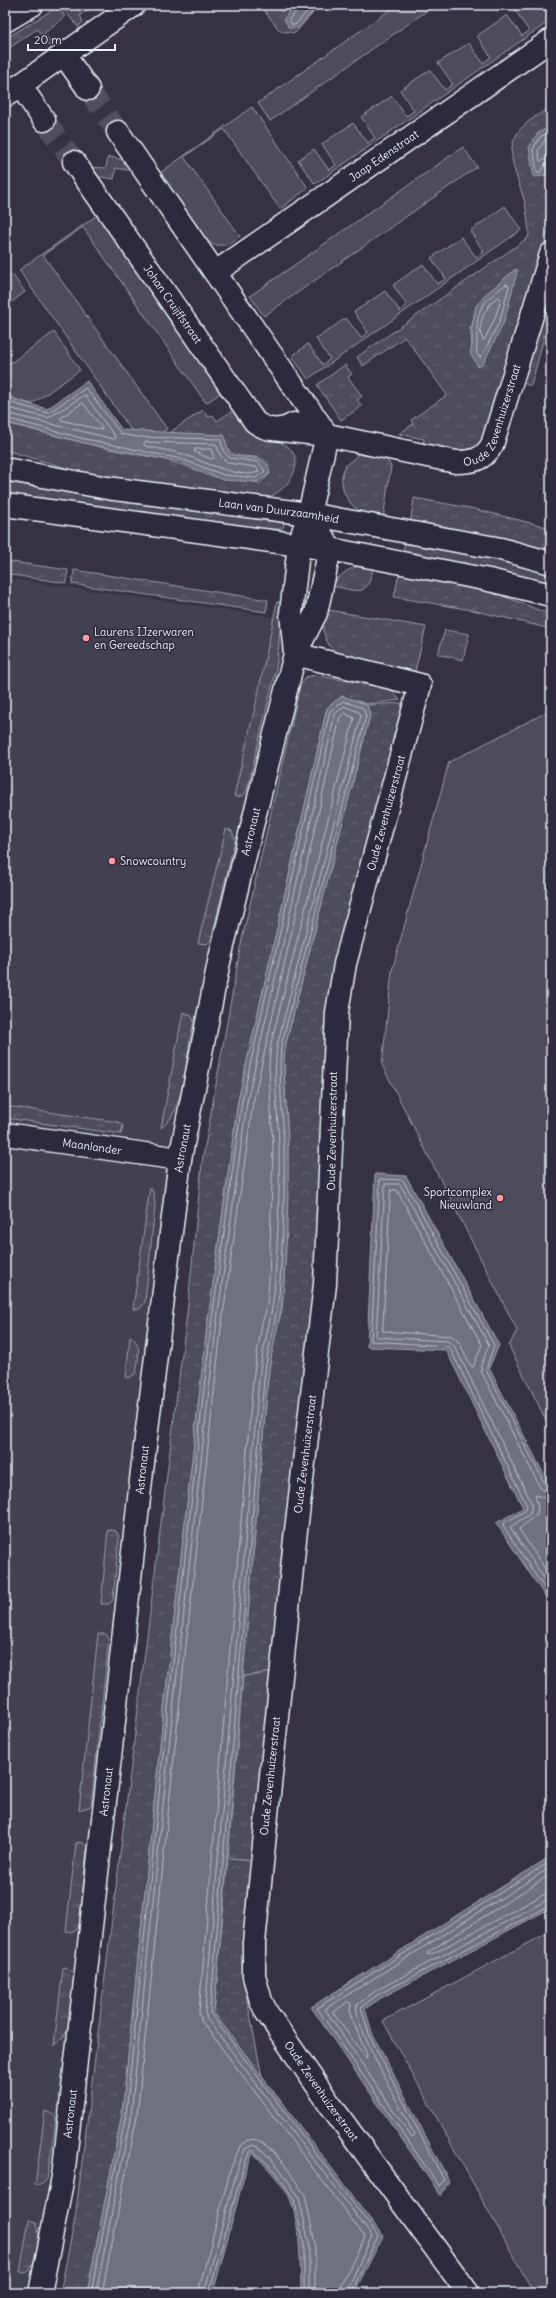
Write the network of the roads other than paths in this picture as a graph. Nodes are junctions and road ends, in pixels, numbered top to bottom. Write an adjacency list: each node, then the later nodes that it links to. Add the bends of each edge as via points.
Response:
1 (32, 5): 3 (street)
2 (134, 5): 5 (street)
3 (5, 21)
4 (551, 40): 12 (street, Jaap Edenstraat)
5 (64, 55): 6 (street); 7 (street)
6 (88, 89)
7 (12, 90): 8 (street)
8 (44, 120)
9 (118, 132): 12 (street)
10 (74, 162): 14 (street, Johan Cruijffstraat, via 253,420 264,427)
11 (551, 254): 15 (street, Oude Zevenhuizerstraat, via 492,445 487,454 477,461 456,462)
12 (216, 272): 13 (street)
13 (306, 403): 14 (street, via 298,421); 15 (street)
14 (281, 430): 15 (street, Johan Cruijffstraat)
15 (327, 434): 18 (street)
16 (5, 469): 18 (street, Laan van Duurzaamheid, via 107,488)
17 (5, 505): 19 (street)
18 (309, 514): 19 (street, Astronaut); 20 (street); 21 (street, Laan van Duurzaamheid, via 501,550)
19 (299, 544): 20 (street); 23 (street, Astronaut, via 291,613)
20 (330, 549): 22 (street, via 481,578); 23 (street, Astronaut, via 316,613)
21 (551, 564)
22 (551, 595)
23 (295, 654): 25 (street, Astronaut, via 220,962); 27 (street, Oude Zevenhuizerstraat, via 420,685 345,964 337,1012 325,1284 273,1739 254,1943 254,1976 261,2001 277,2027 329,2103)
24 (5, 1134): 25 (street, Maanlander)
25 (180, 1159): 26 (street, Astronaut, via 141,1479 63,2177)
26 (40, 2293)
27 (468, 2293)

